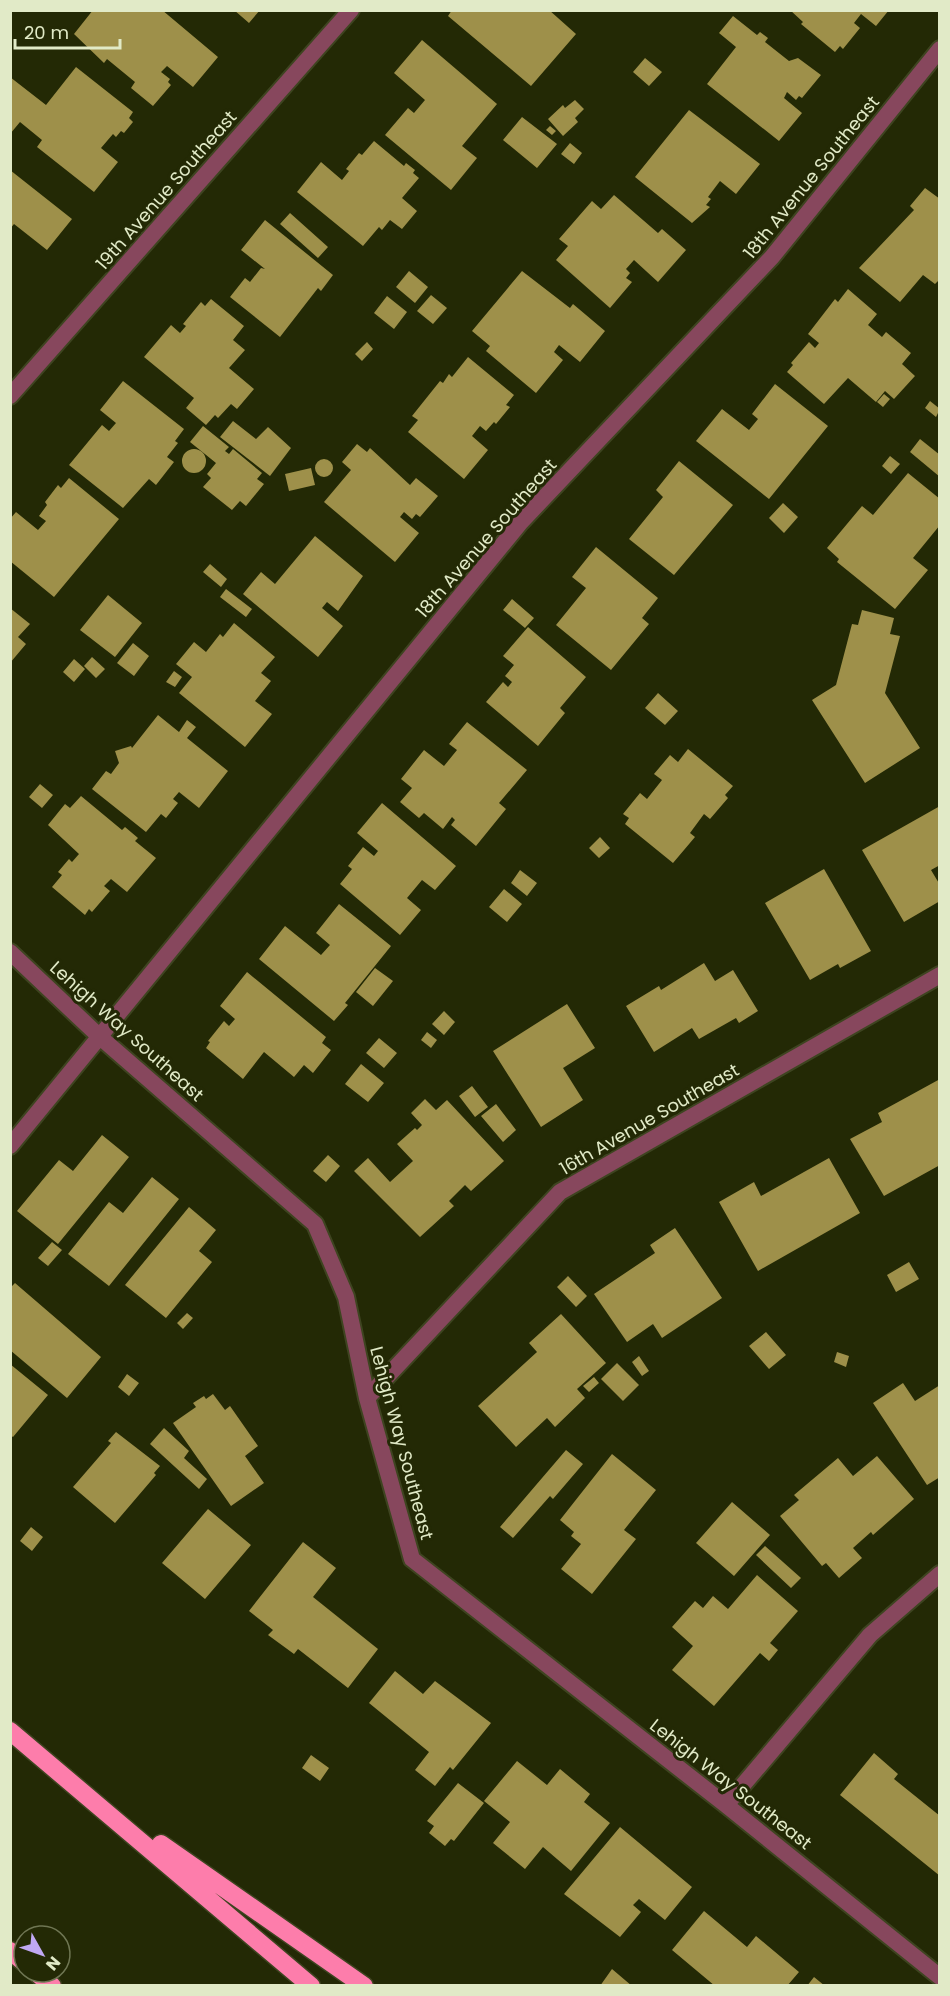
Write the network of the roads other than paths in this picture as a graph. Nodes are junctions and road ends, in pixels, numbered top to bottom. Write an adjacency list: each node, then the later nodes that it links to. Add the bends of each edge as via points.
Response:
1 (351, 10): 3 (street, 19th Avenue Southeast)
2 (939, 49): 6 (street, 18th Avenue Southeast, via 772,257 521,522)
3 (10, 396)
4 (10, 952): 6 (street, Lehigh Way Southeast)
5 (939, 975): 8 (street, 16th Avenue Southeast, via 560,1192)
6 (100, 1037): 7 (street, 18th Avenue Southeast); 8 (street, Lehigh Way Southeast, via 315,1224 346,1298)
7 (10, 1146)
8 (367, 1398): 12 (street, Lehigh Way Southeast, via 412,1558)
9 (939, 1574): 12 (street, via 870,1635)
10 (10, 1731): 11 (highway)
11 (74, 1784): 14 (highway); 15 (highway)
12 (726, 1805): 13 (street, Lehigh Way Southeast)
13 (939, 1977)
14 (311, 1986)
15 (364, 1986)

